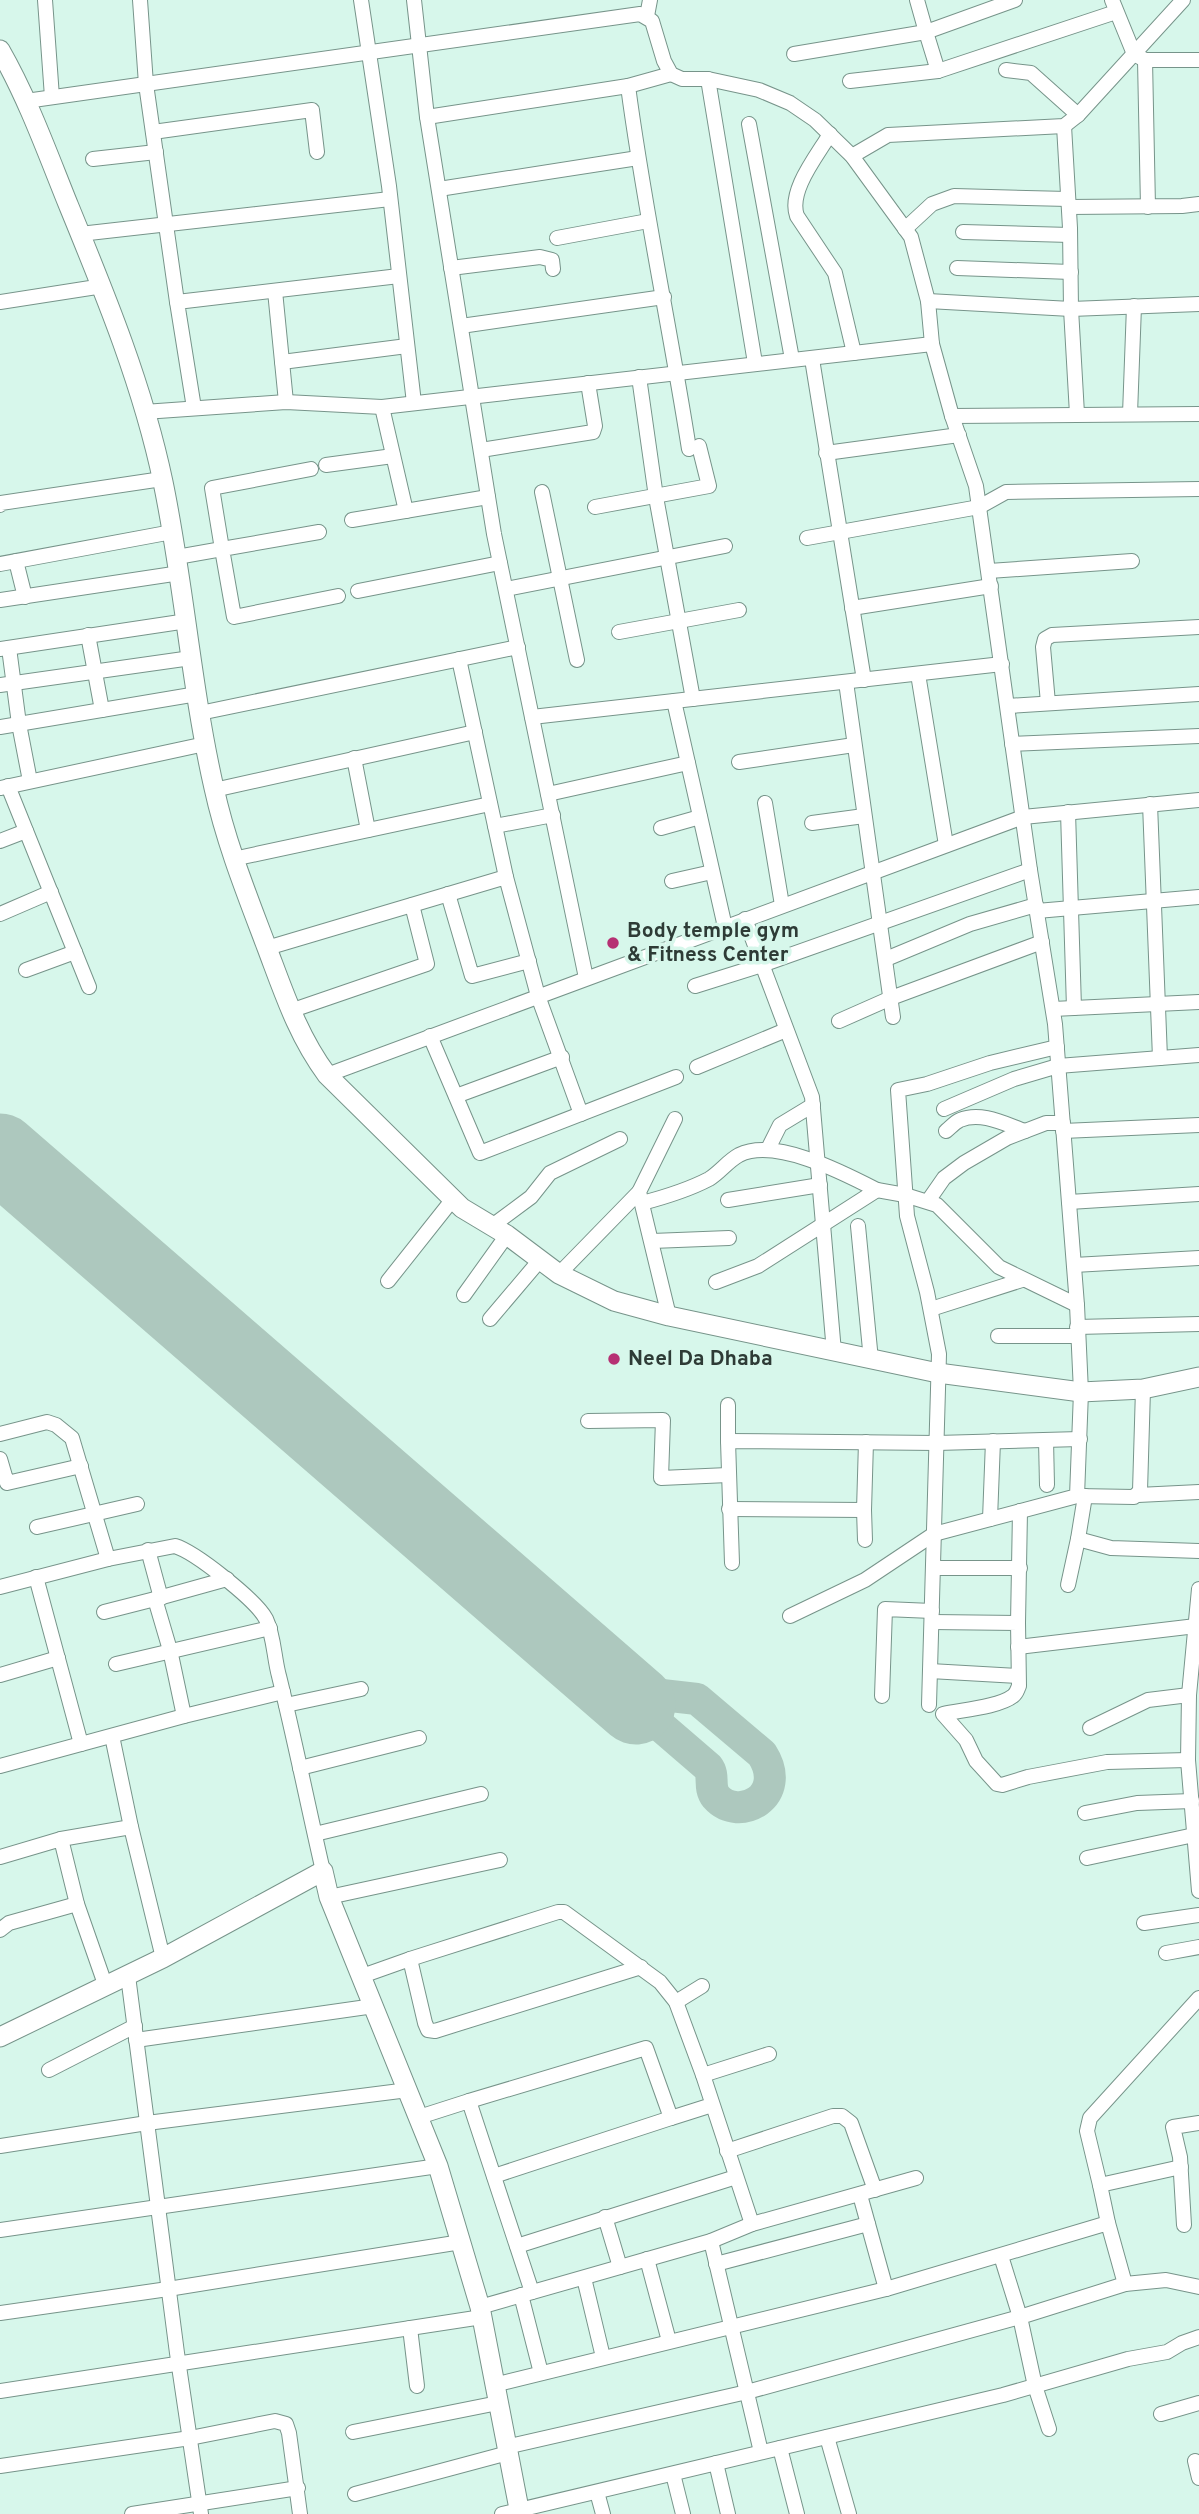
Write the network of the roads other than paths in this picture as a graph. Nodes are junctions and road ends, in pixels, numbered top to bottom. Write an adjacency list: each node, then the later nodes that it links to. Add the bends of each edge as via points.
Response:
1 (45, 0): 25 (street)
2 (140, 0): 23 (street)
3 (361, 0): 14 (street)
4 (414, 0): 12 (street)
5 (650, 0): 10 (street)
6 (917, 0): 11 (street)
7 (1014, 0): 11 (street)
8 (1183, 0): 16 (street)
9 (1114, 6): 16 (street); 19 (street)
10 (647, 16): 12 (street); 20 (street)
11 (926, 32): 15 (street); 19 (street)
12 (420, 43): 14 (street); 28 (street)
13 (0, 50): 26 (street)
14 (368, 51): 23 (street); 39 (street)
15 (794, 54)
16 (1140, 57): 17 (street); 27 (street); 42 (street)
17 (1199, 60)
18 (1006, 70): 27 (street, via 1031,73)
19 (938, 71): 22 (street)
20 (671, 74): 21 (street, via 681,79); 24 (street)
21 (708, 79): 32 (street, via 759,90 790,103); 71 (street)
22 (850, 81)
23 (146, 84): 25 (street); 31 (street)
24 (628, 86): 28 (street); 36 (street)
25 (52, 97): 26 (street)
26 (26, 101): 47 (street)
27 (1078, 115): 30 (street)
28 (427, 117): 38 (street)
29 (749, 124): 68 (street)
30 (1064, 126): 35 (street, via 888,135); 40 (street)
31 (153, 132): 33 (street); 34 (street, via 312,110)
32 (830, 134): 35 (street); 67 (street, via 799,187 794,207 835,273)
33 (156, 152): 37 (street); 44 (street)
34 (317, 152)
35 (852, 156): 45 (street)
36 (638, 158): 38 (street); 43 (street)
37 (93, 159)
38 (439, 189): 50 (street)
39 (390, 199): 44 (street); 54 (street)
40 (1069, 203): 42 (street); 45 (street, via 954,196 932,204); 48 (street)
41 (1199, 204): 42 (street)
42 (1148, 207)
43 (648, 221): 49 (street); 57 (street)
44 (166, 226): 47 (street); 60 (street)
45 (905, 229): 58 (street)
46 (962, 232): 48 (street)
47 (80, 234): 55 (street)
48 (1070, 236): 53 (street)
49 (557, 238)
50 (452, 268): 52 (street, via 540,257 552,260); 64 (street)
51 (957, 268): 53 (street)
52 (554, 269)
53 (1071, 272): 63 (street)
54 (399, 276): 56 (street); 66 (street)
55 (103, 286): 59 (street); 80 (street)
56 (275, 291): 60 (street); 70 (street)
57 (664, 297): 64 (street); 72 (street)
58 (928, 301): 63 (street); 65 (street)
59 (0, 302)
60 (177, 302): 79 (street)
61 (1199, 304): 62 (street)
62 (1134, 306): 63 (street); 82 (street)
63 (1072, 309): 81 (street)
64 (461, 326): 75 (street)
65 (932, 344): 67 (street); 84 (street)
66 (407, 346): 70 (street); 77 (street)
67 (853, 353): 69 (street)
68 (792, 359): 69 (street); 71 (street)
69 (812, 359): 87 (street)
70 (282, 362): 76 (street)
71 (755, 363): 72 (street)
72 (677, 371): 73 (street); 93 (street, via 694,448 709,486)
73 (639, 376): 74 (street); 93 (street)
74 (588, 383): 75 (street); 86 (street, via 593,432)
75 (472, 396): 77 (street); 86 (street)
76 (286, 402): 78 (street); 79 (street)
77 (414, 403): 78 (street)
78 (382, 407): 88 (street)
79 (194, 408): 80 (street)
80 (144, 412): 89 (street)
81 (1077, 414): 82 (street); 84 (street)
82 (1130, 414): 83 (street)
83 (1199, 414)
84 (952, 416): 85 (street)
85 (958, 435): 87 (street); 96 (street)
86 (481, 450): 92 (street)
87 (827, 453): 101 (street)
88 (393, 456): 97 (street); 104 (street, via 212,488)
89 (162, 479): 94 (street); 99 (street)
90 (1199, 489): 96 (street, via 1006,492)
91 (542, 492): 112 (street)
92 (488, 497): 97 (street); 108 (street)
93 (656, 497): 95 (street); 105 (street)
94 (0, 505)
95 (595, 507)
96 (979, 507): 101 (street); 111 (street)
97 (406, 511): 98 (street)
98 (352, 520)
99 (172, 532): 106 (street); 110 (street)
100 (319, 532): 104 (street)
101 (839, 533): 102 (street); 119 (street)
102 (807, 538)
103 (725, 546): 105 (street)
104 (222, 549): 110 (street); 116 (street, via 234,617)
105 (667, 559): 112 (street); 122 (street)
106 (16, 561): 109 (street); 117 (street)
107 (1132, 561): 111 (street)
108 (500, 563): 114 (street); 115 (street)
109 (0, 565)
110 (179, 565): 117 (street); 121 (street)
111 (989, 571): 113 (street)
112 (560, 579): 114 (street); 130 (street)
113 (991, 586): 119 (street); 131 (street)
114 (506, 589): 126 (street)
115 (358, 591)
116 (338, 596)
117 (25, 597): 118 (street)
118 (0, 600)
119 (852, 608): 134 (street)
120 (739, 610): 122 (street)
121 (187, 621): 125 (street); 128 (street)
122 (679, 622): 124 (street); 138 (street)
123 (1199, 627): 140 (street, via 1052,635 1043,647)
124 (619, 632)
125 (88, 635): 127 (street); 132 (street)
126 (518, 647): 129 (street); 144 (street)
127 (5, 648): 136 (street)
128 (191, 658): 132 (street); 141 (street)
129 (459, 659): 141 (street); 147 (street)
130 (577, 660)
131 (1002, 664): 133 (street); 142 (street)
132 (94, 672): 136 (street); 143 (street)
133 (918, 674): 134 (street); 174 (street)
134 (864, 680): 135 (street)
135 (846, 682): 138 (street); 151 (street)
136 (7, 684): 145 (street)
137 (1199, 694): 140 (street)
138 (693, 699): 139 (street)
139 (674, 701): 144 (street); 154 (street)
140 (1048, 703): 142 (street)
141 (199, 704): 143 (street); 149 (street)
142 (1008, 706): 150 (street)
143 (103, 710): 145 (street)
144 (532, 717): 158 (street)
145 (19, 724): 146 (street); 155 (street)
146 (0, 727)
147 (475, 732): 152 (street); 161 (street)
148 (1199, 736): 150 (street)
149 (205, 744): 155 (street); 157 (street)
150 (1012, 744): 167 (street)
151 (854, 745): 153 (street); 165 (street)
152 (355, 758): 157 (street); 172 (street)
153 (739, 762)
154 (688, 763): 158 (street); 166 (street)
155 (30, 781): 156 (street)
156 (4, 787): 171 (street)
157 (215, 790): 175 (street)
158 (548, 794): 164 (street)
159 (1199, 800): 162 (street)
160 (765, 803): 186 (street)
161 (490, 804): 169 (street); 172 (street)
162 (1150, 804): 163 (street); 184 (street)
163 (1068, 812): 167 (street); 187 (street)
164 (553, 815): 169 (street); 200 (street)
165 (864, 816): 168 (street); 178 (street)
166 (700, 817): 170 (street); 177 (street)
167 (1023, 817): 174 (street); 176 (street)
168 (812, 823)
169 (495, 826): 179 (street)
170 (661, 828)
171 (26, 831): 173 (street); 181 (street)
172 (368, 831): 175 (street)
173 (0, 841)
174 (946, 845): 178 (street)
175 (233, 859): 194 (street)
176 (1030, 870): 188 (street); 191 (street)
177 (712, 872): 180 (street); 192 (street)
178 (872, 873): 186 (street); 191 (street)
179 (506, 877): 182 (street); 197 (street)
180 (672, 881)
181 (51, 892): 189 (street); 195 (street)
182 (447, 894): 185 (street); 197 (street, via 472,976)
183 (1199, 897): 184 (street)
184 (1152, 901): 187 (street); 206 (street)
185 (412, 905): 194 (street); 209 (street, via 427,964)
186 (782, 905): 190 (street)
187 (1071, 907): 188 (street); 207 (street)
188 (1036, 908): 193 (street); 196 (street, via 970,924)
189 (0, 914)
190 (745, 919): 192 (street); 198 (street)
191 (880, 922): 196 (street); 198 (street)
192 (725, 927): 200 (street)
193 (1042, 942): 204 (street); 208 (street)
194 (267, 948): 209 (street)
195 (75, 951): 199 (street); 202 (street)
196 (886, 958): 204 (street)
197 (529, 961): 203 (street)
198 (762, 965): 201 (street); 212 (street)
199 (26, 970)
200 (586, 978): 203 (street)
201 (695, 986)
202 (89, 987)
203 (538, 996): 213 (street); 216 (street)
204 (891, 998): 210 (street); 211 (street)
205 (1199, 1002): 206 (street)
206 (1158, 1005): 207 (street); 217 (street)
207 (1074, 1008): 208 (street)
208 (1053, 1009): 214 (street)
209 (290, 1011): 220 (street)
210 (893, 1017)
211 (839, 1021)
212 (786, 1031): 219 (street); 223 (street)
213 (430, 1036): 220 (street); 222 (street)
214 (1057, 1047): 218 (street); 237 (street, via 898,1090)
215 (1199, 1055): 217 (street)
216 (562, 1057): 222 (street); 225 (street)
217 (1160, 1058): 218 (street)
218 (1058, 1066): 224 (street); 228 (street)
219 (697, 1067)
220 (327, 1075): 239 (street)
221 (676, 1077): 225 (street)
222 (456, 1096): 225 (street, via 480,1153)
223 (813, 1105): 232 (street, via 780,1125); 233 (street)
224 (944, 1109)
225 (581, 1114)
226 (675, 1119): 238 (street)
227 (1199, 1125): 228 (street)
228 (1063, 1127): 230 (street, via 1046,1123); 242 (street)
229 (946, 1130): 230 (street, via 960,1120 981,1118)
230 (1025, 1131): 241 (street, via 964,1163 944,1178)
231 (620, 1139): 245 (street, via 550,1173)
232 (768, 1149): 233 (street); 238 (street, via 738,1155 707,1180 676,1193)
233 (819, 1162): 234 (street); 235 (street)
234 (820, 1185): 240 (street); 243 (street)
235 (877, 1190): 237 (street); 243 (street)
236 (1199, 1194): 242 (street)
237 (905, 1195): 241 (street); 257 (street)
238 (641, 1198): 247 (street); 251 (street)
239 (453, 1199): 245 (street); 253 (street)
240 (728, 1200)
241 (928, 1201): 252 (street, via 999,1267)
242 (1069, 1202): 250 (street)
243 (823, 1226): 254 (street, via 758,1266); 263 (street)
244 (858, 1226): 264 (street)
245 (499, 1231): 249 (street); 255 (street)
246 (729, 1238): 247 (street)
247 (652, 1241): 258 (street)
248 (1199, 1258): 250 (street)
249 (540, 1260): 251 (street); 259 (street)
250 (1074, 1265): 256 (street)
251 (559, 1274): 258 (street, via 614,1301)
252 (1022, 1280): 256 (street); 257 (street)
253 (388, 1281)
254 (716, 1282)
255 (464, 1295)
256 (1077, 1305): 261 (street)
257 (931, 1309): 265 (street)
258 (669, 1316): 263 (street)
259 (490, 1319)
260 (1199, 1324): 261 (street)
261 (1077, 1332): 262 (street); 268 (street)
262 (998, 1336)
263 (834, 1352): 264 (street)
264 (872, 1360): 265 (street)
265 (938, 1373): 268 (street); 277 (street)
266 (1199, 1377): 267 (street)
267 (1143, 1389): 268 (street); 284 (street)
268 (1081, 1392): 272 (street)
269 (728, 1405): 274 (street)
270 (588, 1420): 280 (street, via 663,1420 661,1478)
271 (0, 1434): 279 (street, via 52,1423 72,1438)
272 (1080, 1439): 273 (street); 285 (street)
273 (1046, 1440): 275 (street); 282 (street)
274 (728, 1441): 276 (street); 280 (street)
275 (993, 1441): 277 (street); 291 (street)
276 (866, 1442): 277 (street); 288 (street)
277 (937, 1443): 293 (street)
278 (0, 1459): 281 (street)
279 (81, 1466): 281 (street); 290 (street)
280 (728, 1475): 287 (street)
281 (3, 1485)
282 (1047, 1485)
283 (1199, 1492): 284 (street)
284 (1138, 1495): 285 (street)
285 (1081, 1496): 289 (street); 294 (street)
286 (137, 1504): 290 (street)
287 (729, 1509): 288 (street); 299 (street)
288 (864, 1510): 295 (street)
289 (1020, 1511): 291 (street); 301 (street)
290 (93, 1513): 292 (street); 298 (street)
291 (990, 1519): 293 (street)
292 (37, 1527)
293 (934, 1534): 300 (street); 309 (street, via 865,1580)
294 (1078, 1539): 297 (street, via 1111,1548); 304 (street)
295 (865, 1540)
296 (148, 1550): 298 (street); 303 (street, via 185,1549); 307 (street)
297 (1199, 1551)
298 (108, 1559): 302 (street)
299 (732, 1563)
300 (933, 1567): 301 (street); 310 (street)
301 (1020, 1568): 311 (street)
302 (36, 1577): 305 (street); 316 (street)
303 (227, 1579): 307 (street); 313 (street, via 258,1608)
304 (1068, 1585)
305 (0, 1587)
306 (1199, 1589): 312 (street)
307 (158, 1599): 308 (street); 315 (street)
308 (104, 1612)
309 (790, 1616)
310 (932, 1616): 311 (street); 318 (street); 323 (street, via 885,1609)
311 (1018, 1623): 314 (street)
312 (1196, 1626): 314 (street); 322 (street)
313 (270, 1628): 315 (street); 324 (street)
314 (1018, 1647): 320 (street)
315 (170, 1650): 317 (street); 326 (street)
316 (58, 1658): 319 (street); 330 (street)
317 (116, 1664)
318 (930, 1671): 320 (street); 325 (street)
319 (0, 1675)
320 (1018, 1675): 331 (street, via 1019,1686 1013,1696 943,1714 997,1784 1107,1762)
321 (361, 1689): 324 (street)
322 (1189, 1695): 327 (street, via 1148,1700); 331 (street)
323 (882, 1696)
324 (284, 1698): 326 (street); 333 (street)
325 (929, 1705)
326 (184, 1716): 328 (street)
327 (1090, 1728)
328 (113, 1735): 330 (street); 337 (street)
329 (419, 1738): 333 (street)
330 (81, 1744): 332 (street)
331 (1188, 1760): 335 (street)
332 (0, 1766)
333 (300, 1768): 338 (street)
334 (481, 1794): 338 (street)
335 (1192, 1801): 336 (street, via 1137,1803); 339 (street)
336 (1085, 1813)
337 (131, 1827): 340 (street); 353 (street)
338 (315, 1834): 344 (street)
339 (1194, 1835): 342 (street); 345 (street)
340 (61, 1839): 341 (street); 347 (street)
341 (0, 1857)
342 (1087, 1858)
343 (500, 1860): 346 (street)
344 (323, 1871): 346 (street); 353 (street)
345 (1199, 1891)
346 (330, 1896): 357 (street)
347 (77, 1905): 350 (street, via 17,1920); 359 (street)
348 (1199, 1915): 349 (street)
349 (1144, 1923)
350 (0, 1930)
351 (1199, 1947): 352 (street)
352 (1166, 1953)
353 (163, 1958): 356 (street)
354 (410, 1959): 355 (street, via 564,1912); 355 (street, via 425,2023 428,2030 435,2031); 357 (street)
355 (641, 1967): 361 (street)
356 (128, 1976): 359 (street); 363 (street)
357 (362, 1976): 362 (street)
358 (702, 1986): 361 (street)
359 (106, 1987): 364 (street)
360 (1199, 1998): 382 (street, via 1090,2119 1087,2132)
361 (676, 2002): 367 (street)
362 (374, 2006): 363 (street); 368 (street)
363 (136, 2033): 366 (street); 373 (street)
364 (0, 2037)
365 (769, 2054): 367 (street)
366 (50, 2070)
367 (703, 2075): 370 (street)
368 (408, 2090): 371 (street); 373 (street)
369 (469, 2101): 371 (street); 372 (street, via 646,2048); 379 (street)
370 (712, 2105): 372 (street); 376 (street)
371 (419, 2117): 377 (street)
372 (671, 2118): 379 (street)
373 (147, 2123): 375 (street); 385 (street)
374 (1199, 2123): 378 (street, via 1173,2127)
375 (0, 2146)
376 (727, 2151): 380 (street); 383 (street, via 842,2116 851,2123)
377 (438, 2166): 385 (street); 393 (street)
378 (1181, 2167): 382 (street); 390 (street)
379 (494, 2176): 394 (street)
380 (736, 2177): 386 (street); 388 (street)
381 (916, 2178): 383 (street)
382 (1100, 2185): 387 (street)
383 (875, 2190): 384 (street)
384 (860, 2195): 388 (street); 389 (street)
385 (158, 2205): 391 (street); 402 (street)
386 (605, 2217): 394 (street); 398 (street)
387 (1108, 2223): 395 (street); 400 (street)
388 (752, 2224): 392 (street)
389 (868, 2224): 397 (street); 403 (street)
390 (1184, 2225)
391 (0, 2230)
392 (711, 2241): 396 (street); 397 (street)
393 (461, 2242): 402 (street); 405 (street)
394 (517, 2246): 404 (street)
395 (1001, 2256): 403 (street); 407 (street)
396 (647, 2259): 398 (street); 411 (street)
397 (716, 2264): 408 (street)
398 (620, 2267): 399 (street)
399 (584, 2277): 404 (street); 412 (street)
400 (1125, 2284): 401 (street, via 1166,2280); 407 (street)
401 (1199, 2287)
402 (168, 2289): 406 (street); 413 (street)
403 (886, 2290): 408 (street)
404 (527, 2294): 405 (street); 414 (street)
405 (481, 2312): 409 (street); 419 (street)
406 (0, 2313)
407 (1020, 2316): 416 (street); 418 (street)
408 (731, 2326): 411 (street); 418 (street)
409 (410, 2328): 413 (street); 415 (street)
410 (1199, 2337): 416 (street, via 1167,2352)
411 (669, 2341): 412 (street)
412 (603, 2357): 414 (street)
413 (178, 2364): 417 (street); 425 (street)
414 (541, 2373): 419 (street)
415 (417, 2386)
416 (1035, 2386): 422 (street); 424 (street)
417 (0, 2391)
418 (747, 2392): 427 (street); 428 (street)
419 (496, 2394): 423 (street); 427 (street)
420 (1199, 2403): 421 (street)
421 (1161, 2414)
422 (1048, 2429)
423 (353, 2432)
424 (827, 2437): 426 (street); 445 (street)
425 (190, 2438): 431 (street); 434 (street, via 275,2421 286,2424); 437 (street)
426 (780, 2448): 428 (street); 444 (street)
427 (507, 2450): 436 (street); 438 (street)
428 (761, 2452): 430 (street)
429 (1195, 2461): 433 (street)
430 (716, 2463): 432 (street); 443 (street)
431 (0, 2466)
432 (673, 2474): 435 (street); 442 (street)
433 (1199, 2478)
434 (298, 2488): 437 (street); 440 (street)
435 (597, 2492): 438 (street); 441 (street)
436 (355, 2494)
437 (201, 2509): 439 (street)
438 (514, 2513)
439 (132, 2514)
440 (300, 2514)
441 (603, 2514)
442 (683, 2514)
443 (728, 2514)
444 (797, 2514)
445 (849, 2514)

